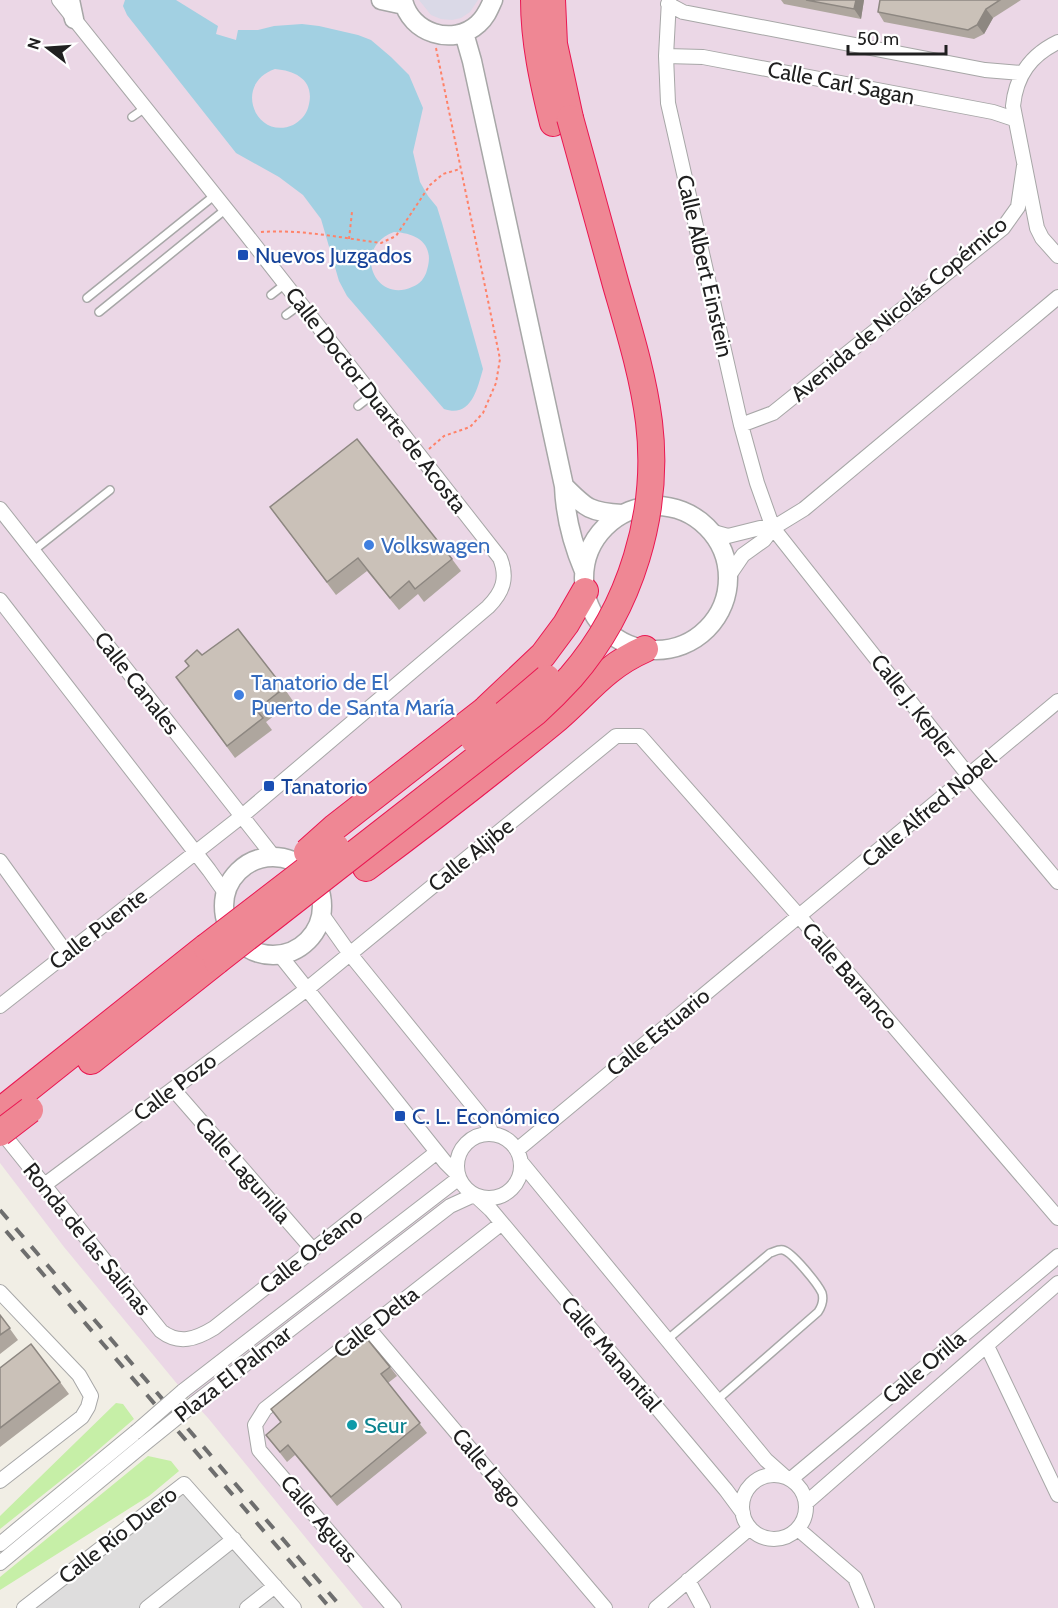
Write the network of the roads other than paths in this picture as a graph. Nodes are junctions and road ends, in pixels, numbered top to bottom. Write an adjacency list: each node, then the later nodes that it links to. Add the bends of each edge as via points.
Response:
1 (59, 0): 9 (street, Calle Doctor Duarte de Acosta)
2 (70, 0): 9 (street)
3 (381, 0): 7 (street)
4 (493, 0): 10 (street, via 488,13)
5 (534, 0): 17 (highway, via 540,67)
6 (552, 0): 17 (highway)
7 (404, 2): 10 (street, via 415,22 433,33)
8 (669, 2): 12 (street, Calle Albert Einstein); 13 (street, Calle Carl Sagan, via 683,12 985,70)
9 (74, 19): 14 (street, Calle Doctor Duarte de Acosta)
10 (464, 33): 32 (street)
11 (1058, 42): 13 (street, via 1035,56)
12 (666, 56): 16 (street, Calle Carl Sagan, via 714,59); 31 (street, Calle Albert Einstein, via 668,103)
13 (1022, 73): 16 (street, via 1014,91)
14 (145, 108): 15 (lane); 19 (street, Calle Doctor Duarte de Acosta)
15 (132, 117)
16 (1014, 119): 18 (street)
17 (561, 120): 53 (highway, bridge, via 631,413 633,484 626,531 613,574 579,638 531,693 345,840)
18 (1024, 166): 21 (street, via 1037,228); 31 (street, Avenida de Nicolás Copérnico, via 1018,207 1003,228 774,413)
19 (215, 195): 20 (street, Calle Doctor Duarte de Acosta); 25 (lane)
20 (226, 209): 22 (street, Calle Doctor Duarte de Acosta); 27 (lane)
21 (1058, 256)
22 (285, 284): 23 (lane); 26 (street, Calle Doctor Duarte de Acosta)
23 (271, 295)
24 (1058, 297): 36 (street, via 804,509)
25 (87, 298)
26 (301, 304): 28 (lane); 29 (street, Calle Doctor Duarte de Acosta)
27 (99, 312)
28 (286, 315)
29 (372, 395): 30 (lane); 40 (street, Calle Doctor Duarte de Acosta, via 500,558)
30 (358, 406)
31 (741, 424): 36 (street, Calle Albert Einstein)
32 (564, 486): 35 (street, via 584,506 599,513); 41 (street)
33 (110, 490): 38 (lane)
34 (0, 510): 38 (street, Calle Canales)
35 (622, 514): 37 (street, via 662,505 682,510); 41 (street, via 596,538 588,554)
36 (773, 528): 37 (street, via 728,536); 39 (street, via 743,555); 46 (street, Calle J. Kepler)
37 (710, 531): 39 (street, via 724,553)
38 (33, 551): 47 (street, Calle Canales)
39 (728, 578): 43 (street, via 724,602 706,630 678,647)
40 (505, 579): 47 (street, Calle Puente, via 498,597 488,607)
41 (585, 581): 43 (street, via 592,612 606,630 623,643); 53 (highway, bridge, via 566,624 543,655 487,708 335,826 282,875)
42 (0, 600): 48 (street)
43 (645, 649): 53 (highway, via 607,670 560,717 366,868 291,917)
44 (1058, 701): 46 (street, Calle Alfred Nobel)
45 (640, 736): 55 (street, Calle Barranco); 58 (street, Calle Aljibe, via 616,736)
46 (969, 776): 51 (street, Calle J. Kepler); 55 (street, Calle Alfred Nobel)
47 (242, 816): 48 (street, Calle Puente); 49 (street, Calle Canales)
48 (196, 853): 52 (street); 56 (street, Calle Puente)
49 (274, 857): 52 (street, via 261,858 238,871); 54 (street, via 288,859 310,874 318,886)
50 (0, 861): 56 (street)
51 (1058, 882)
52 (226, 894): 57 (street, via 224,908 232,933 252,950)
53 (264, 913): 62 (highway, bridge)
54 (321, 913): 57 (street, via 318,925 302,945); 58 (street)
55 (800, 916): 66 (street, Calle Estuario); 70 (street, Calle Barranco)
56 (67, 954): 60 (street, Calle Puente)
57 (279, 954): 59 (street)
58 (350, 954): 59 (street, Calle Aljibe); 64 (street)
59 (307, 989): 61 (street, Calle Pozo); 65 (street)
60 (0, 1006)
61 (172, 1089): 68 (street, Calle Pozo); 72 (street, Calle Lagunilla)
62 (16, 1105): 63 (highway, bridge)
63 (0, 1131): 68 (street, Ronda de las Salinas)
64 (492, 1134): 66 (street, via 506,1139); 67 (street, via 477,1137 464,1146 458,1160)
65 (437, 1152): 67 (street); 72 (street, Calle Océano)
66 (519, 1156): 69 (street, via 518,1181 505,1195); 77 (street)
67 (459, 1177): 69 (street); 90 (street, Plaza El Palmar, bridge, via 183,1391)
68 (44, 1186): 78 (street, Ronda de las Salinas, via 161,1331)
69 (476, 1196): 71 (street, Calle Manantial); 91 (street, Plaza El Palmar, bridge, via 450,1206 195,1403)
70 (1058, 1218)
71 (502, 1223): 76 (street, Calle Delta); 86 (street, Calle Manantial)
72 (313, 1250): 78 (street, Calle Océano, via 214,1328)
73 (1058, 1256): 82 (street, Calle Orilla)
74 (1058, 1284): 79 (street, Calle Orilla)
75 (0, 1292): 83 (street, via 41,1343 79,1375 91,1396 82,1417)
76 (368, 1328): 81 (street, Calle Delta, via 265,1409); 99 (street, Calle Lago)
77 (668, 1339): 80 (street); 80 (lane, via 770,1253 786,1250 800,1265 822,1294 822,1306)
78 (181, 1340)
79 (987, 1346): 84 (street); 85 (street, Calle Orilla)
80 (717, 1400): 82 (street, via 766,1460)
81 (255, 1425): 98 (street, Calle Aguas, via 260,1450)
82 (788, 1478): 85 (street, via 802,1491); 86 (street, via 769,1475 757,1480 743,1500)
83 (0, 1481)
84 (1058, 1495)
85 (806, 1503): 88 (street)
86 (743, 1513): 87 (street)
87 (750, 1528): 88 (street, via 769,1539 787,1537); 92 (street)
88 (798, 1529): 102 (street, via 855,1578)
89 (234, 1539): 93 (street); 94 (street, Calle Río Duero, via 184,1484); 95 (street)
90 (0, 1544)
91 (0, 1563)
92 (688, 1580): 100 (street); 101 (street)
93 (275, 1586): 96 (street); 97 (street)
94 (24, 1608)
95 (147, 1608)
96 (247, 1608)
97 (294, 1608)
98 (394, 1608)
99 (605, 1608)
100 (656, 1608)
101 (703, 1608)
102 (867, 1608)

